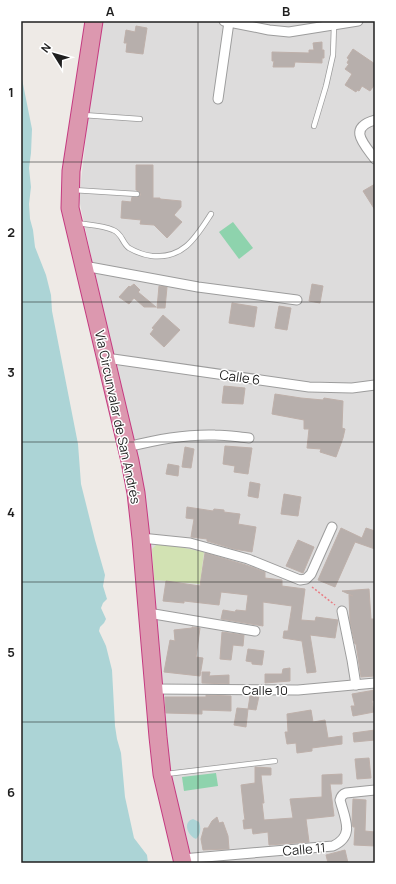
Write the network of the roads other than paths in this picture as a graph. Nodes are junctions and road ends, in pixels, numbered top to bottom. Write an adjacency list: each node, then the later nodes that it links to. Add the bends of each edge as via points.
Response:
1 (94, 21): 6 (highway, Vía Circunvalar de San Andrés)
2 (358, 21): 4 (street)
3 (226, 22): 4 (street, via 288,32); 5 (street)
4 (334, 26): 9 (lane, via 333,55)
5 (218, 99)
6 (79, 115): 7 (lane); 11 (highway, Vía Circunvalar de San Andrés, via 70,171)
7 (140, 119)
8 (375, 120): 10 (street, via 362,125 359,131 363,143)
9 (314, 126)
10 (375, 159)
11 (70, 190): 12 (lane); 14 (highway, Vía Circunvalar de San Andrés)
12 (137, 194)
13 (212, 214): 14 (lane, via 189,244 178,252 160,256 129,248 113,230)
14 (73, 222): 15 (highway, Vía Circunvalar de San Andrés)
15 (84, 266): 16 (street); 17 (highway, Vía Circunvalar de San Andrés)
16 (297, 300)
17 (106, 358): 18 (street, Calle 6, via 309,387 352,388); 20 (highway, Vía Circunvalar de San Andrés)
18 (375, 385)
19 (249, 438): 20 (street, via 188,436 159,439)
20 (127, 447): 22 (highway, Vía Circunvalar de San Andrés)
21 (332, 527): 22 (street, via 311,574 300,580 248,559 190,543)
22 (141, 538): 24 (highway, Vía Circunvalar de San Andrés)
23 (342, 611): 27 (street)
24 (148, 614): 25 (street); 28 (highway, Vía Circunvalar de San Andrés)
25 (255, 631)
26 (375, 683): 27 (street, Calle 10)
27 (356, 685): 28 (street, Calle 10, via 282,690)
28 (154, 688): 30 (highway, Vía Circunvalar de San Andrés)
29 (275, 761): 30 (lane)
30 (162, 774): 32 (highway, Vía Circunvalar de San Andrés)
31 (375, 790): 32 (street, Calle 11, via 343,794 340,800 347,833 340,843 333,846)
32 (182, 861)

